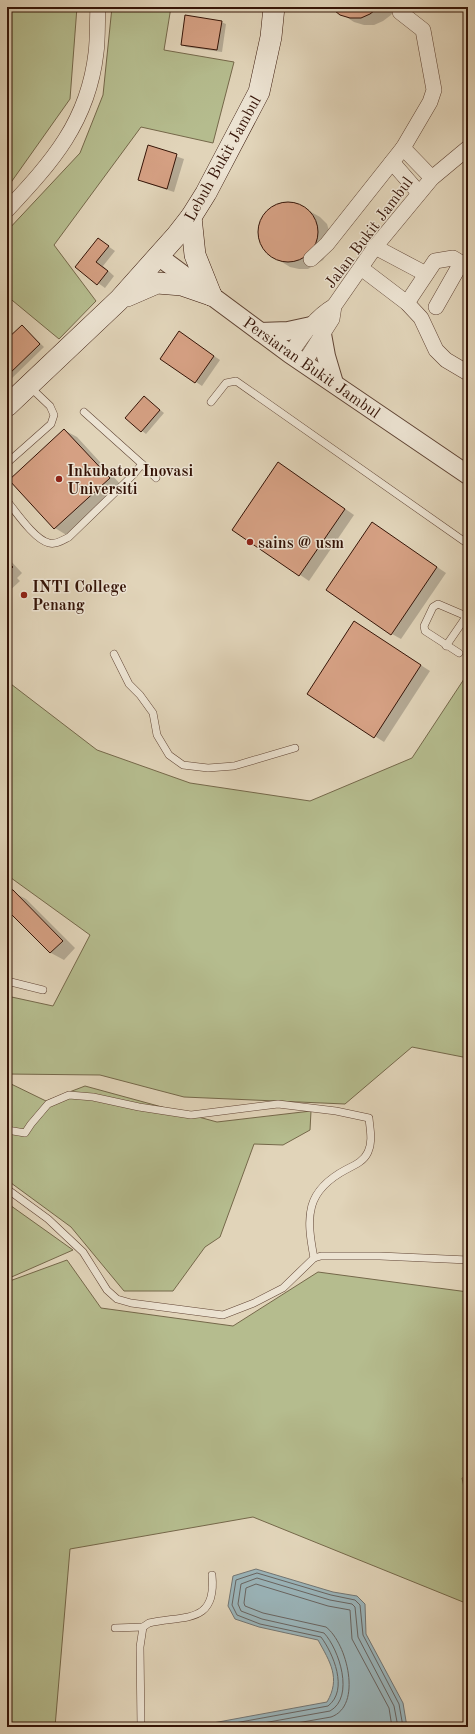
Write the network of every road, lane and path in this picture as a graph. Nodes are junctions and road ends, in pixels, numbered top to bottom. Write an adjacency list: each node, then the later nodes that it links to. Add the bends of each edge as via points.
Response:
1 (98, 7): 11 (street, via 96,53 86,98 67,140 46,168)
2 (274, 7): 12 (main road, Lebuh Bukit Jambul, via 271,37 259,92 206,194)
3 (400, 12): 4 (street, via 423,30 434,90 430,102)
4 (403, 148): 6 (street); 7 (street)
5 (468, 148): 7 (street, Jalan Bukit Jambul)
6 (392, 162): 9 (street); 15 (street, via 327,244)
7 (432, 178): 9 (street, Jalan Bukit Jambul)
8 (468, 189): 10 (lane)
9 (420, 193): 13 (street, Jalan Bukit Jambul)
10 (468, 200)
11 (7, 210)
12 (190, 217): 14 (main road, Lebuh Bukit Jambul); 19 (main road, via 195,255)
13 (375, 247): 17 (street, Jalan Bukit Jambul); 18 (street)
14 (158, 256): 19 (street, Persiaran Bukit Jambul); 20 (main road, Lebuh Bukit Jambul)
15 (311, 259)
16 (464, 265): 18 (street, via 453,258 435,261); 22 (street)
17 (361, 268): 21 (street); 23 (street, Jalan Bukit Jambul, via 334,306 323,312)
18 (426, 274): 21 (street)
19 (211, 295): 20 (main road, via 182,285 157,283); 24 (street, Persiaran Bukit Jambul)
20 (119, 300): 28 (main road, Lebuh Bukit Jambul)
21 (408, 303): 26 (street, via 421,318 436,350 446,360)
22 (436, 307)
23 (316, 330): 24 (street); 25 (street, Jalan Bukit Jambul); 27 (street)
24 (260, 332): 25 (street, Persiaran Bukit Jambul)
25 (297, 358): 27 (street, Persiaran Bukit Jambul)
26 (468, 373)
27 (334, 383): 34 (street, Persiaran Bukit Jambul)
28 (28, 385): 30 (main road, Lebuh Bukit Jambul); 32 (lane, via 50,406 54,415 52,424)
29 (211, 402): 37 (lane, via 226,383 236,380)
30 (7, 406)
31 (84, 412): 33 (lane)
32 (7, 463)
33 (142, 464): 35 (lane); 36 (lane, via 69,537 60,542 50,543 40,538)
34 (468, 475)
35 (156, 478)
36 (7, 501)
37 (468, 544)
38 (467, 615): 39 (lane); 39 (lane, via 438,604 433,607 424,626 426,631)
39 (446, 646): 40 (lane)
40 (459, 653)
41 (114, 654): 42 (lane, via 129,684 140,694 153,713 157,735 168,755 183,765 208,768 234,766)
42 (295, 748)
43 (7, 981): 44 (lane)
44 (43, 990)
45 (7, 1130): 47 (lane, via 25,1133 48,1104 69,1095 191,1115 278,1104 369,1118 372,1141 368,1153 328,1182 312,1201 309,1230)
46 (7, 1188): 47 (lane, via 48,1219 83,1252 107,1290 117,1298 131,1303 223,1315 283,1288)
47 (314, 1258): 48 (lane, via 380,1256)
48 (468, 1260)
49 (212, 1575): 50 (lane, via 213,1594 210,1603 199,1613 192,1617 149,1623)
50 (143, 1627): 51 (lane); 52 (lane, via 140,1647)
51 (116, 1628)
52 (141, 1727)

